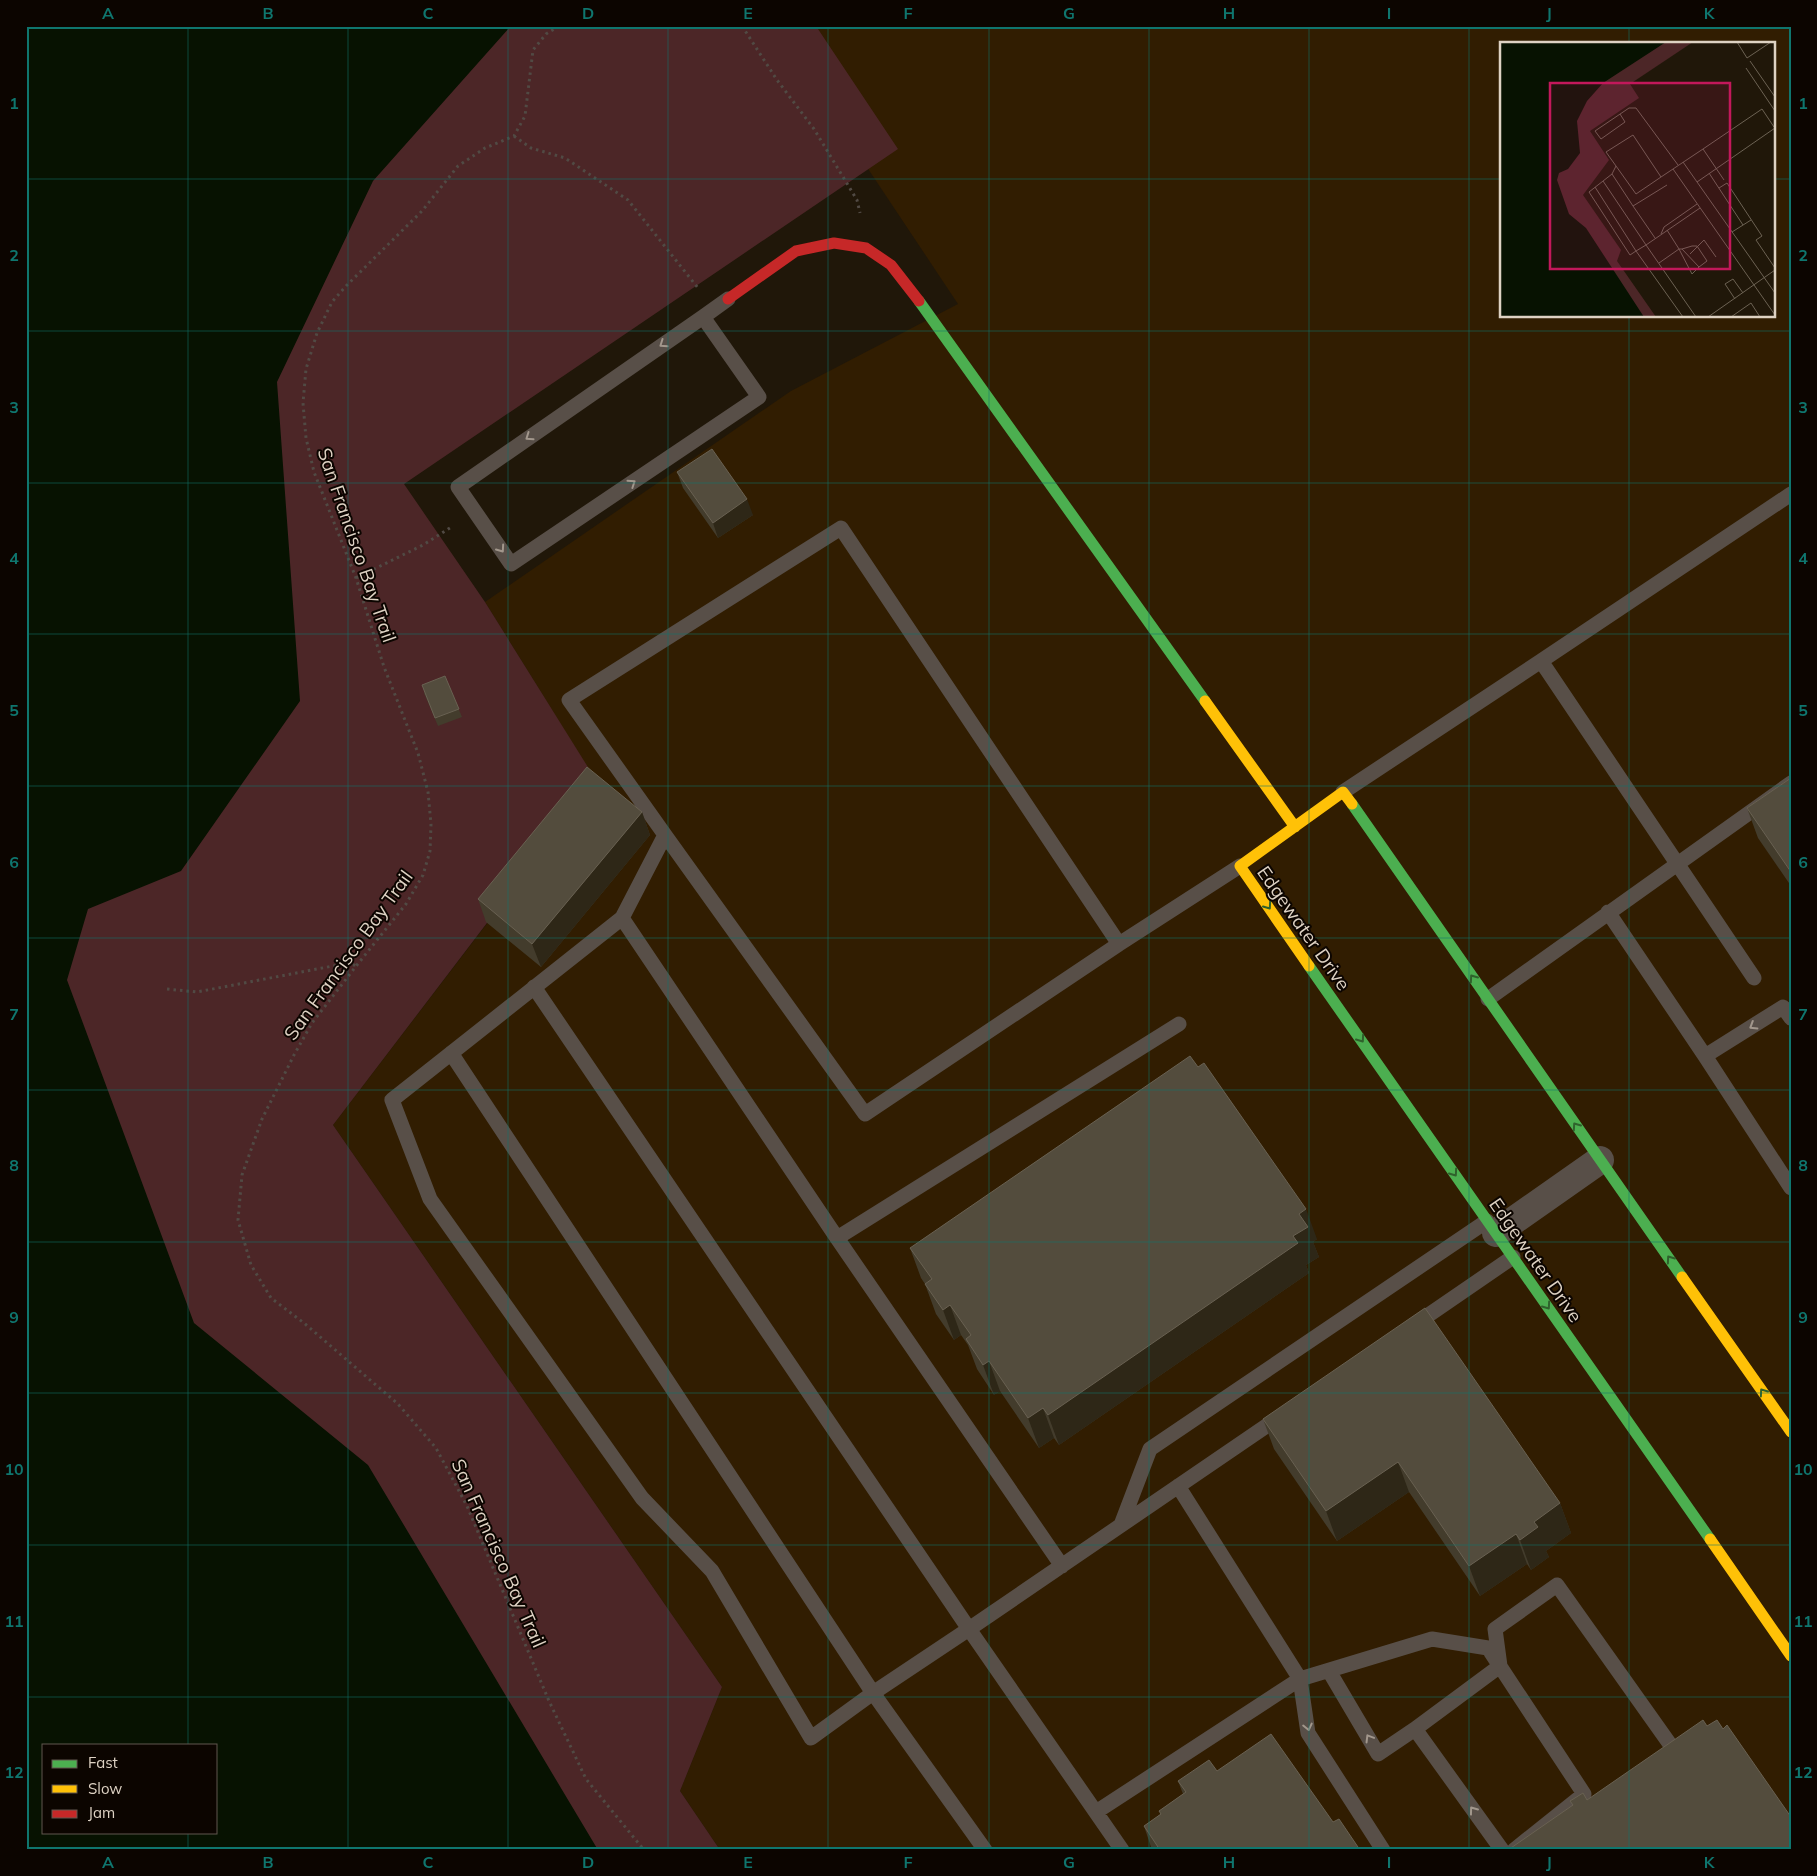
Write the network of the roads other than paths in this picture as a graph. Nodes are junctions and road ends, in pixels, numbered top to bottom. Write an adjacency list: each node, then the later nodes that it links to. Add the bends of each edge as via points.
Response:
1 (728, 299): 2 (lane); 7 (street, via 796,251 834,243 866,248 892,265)
2 (709, 313): 2 (lane, one-way to 2, via 458,487 511,564 759,397)
3 (1791, 494): 4 (lane)
4 (1541, 661): 6 (lane); 9 (lane)
5 (1791, 783): 9 (lane)
6 (1344, 792): 7 (street, Edgewater Drive); 16 (street, one-way to 6)
7 (1295, 827): 10 (street, Edgewater Drive)
8 (665, 835): 12 (lane); 13 (lane, via 865,1114); 13 (lane, via 569,700 841,528)
9 (1678, 864): 11 (lane); 14 (lane)
10 (1240, 866): 13 (lane); 23 (street, Edgewater Drive, one-way to 23)
11 (1608, 912): 16 (lane); 20 (lane)
12 (622, 918): 15 (lane); 24 (lane)
13 (1119, 944)
14 (1754, 978)
15 (534, 988): 19 (lane); 32 (lane)
16 (1488, 999): 21 (street, one-way to 16)
17 (1791, 1018): 20 (lane, one-way to 20, via 1783,1007)
18 (1179, 1024): 24 (lane)
19 (451, 1053): 37 (lane); 37 (lane, via 392,1100 430,1199 642,1498 712,1572 811,1738)
20 (1705, 1056): 22 (lane)
21 (1600, 1160): 23 (street); 28 (street, one-way to 21)
22 (1791, 1188)
23 (1491, 1227): 25 (street, Edgewater Drive); 30 (lane, via 1150,1450)
24 (837, 1238): 31 (lane)
25 (1513, 1257): 26 (lane); 33 (street, Edgewater Drive, one-way to 33)
26 (1398, 1336)
27 (1292, 1408): 29 (lane)
28 (1791, 1432)
29 (1178, 1486): 30 (lane); 36 (lane)
30 (1121, 1525): 31 (lane)
31 (1062, 1566): 32 (lane)
32 (969, 1629): 37 (lane); 40 (lane)
33 (1791, 1656)
34 (1500, 1666): 35 (lane, via 1488,1648 1432,1639); 38 (lane); 39 (lane, via 1495,1629 1557,1585); 45 (lane, via 1584,1794)
35 (1329, 1671): 36 (lane); 38 (lane, one-way to 35, via 1378,1754)
36 (1300, 1679): 40 (lane); 43 (lane, one-way to 43, via 1308,1733)
37 (873, 1693): 41 (lane)
38 (1415, 1729): 44 (lane, one-way to 38)
39 (1678, 1757)
40 (1096, 1812): 42 (lane)
41 (985, 1850)
42 (1122, 1850)
43 (1383, 1850)
44 (1502, 1850)
45 (1514, 1850)

